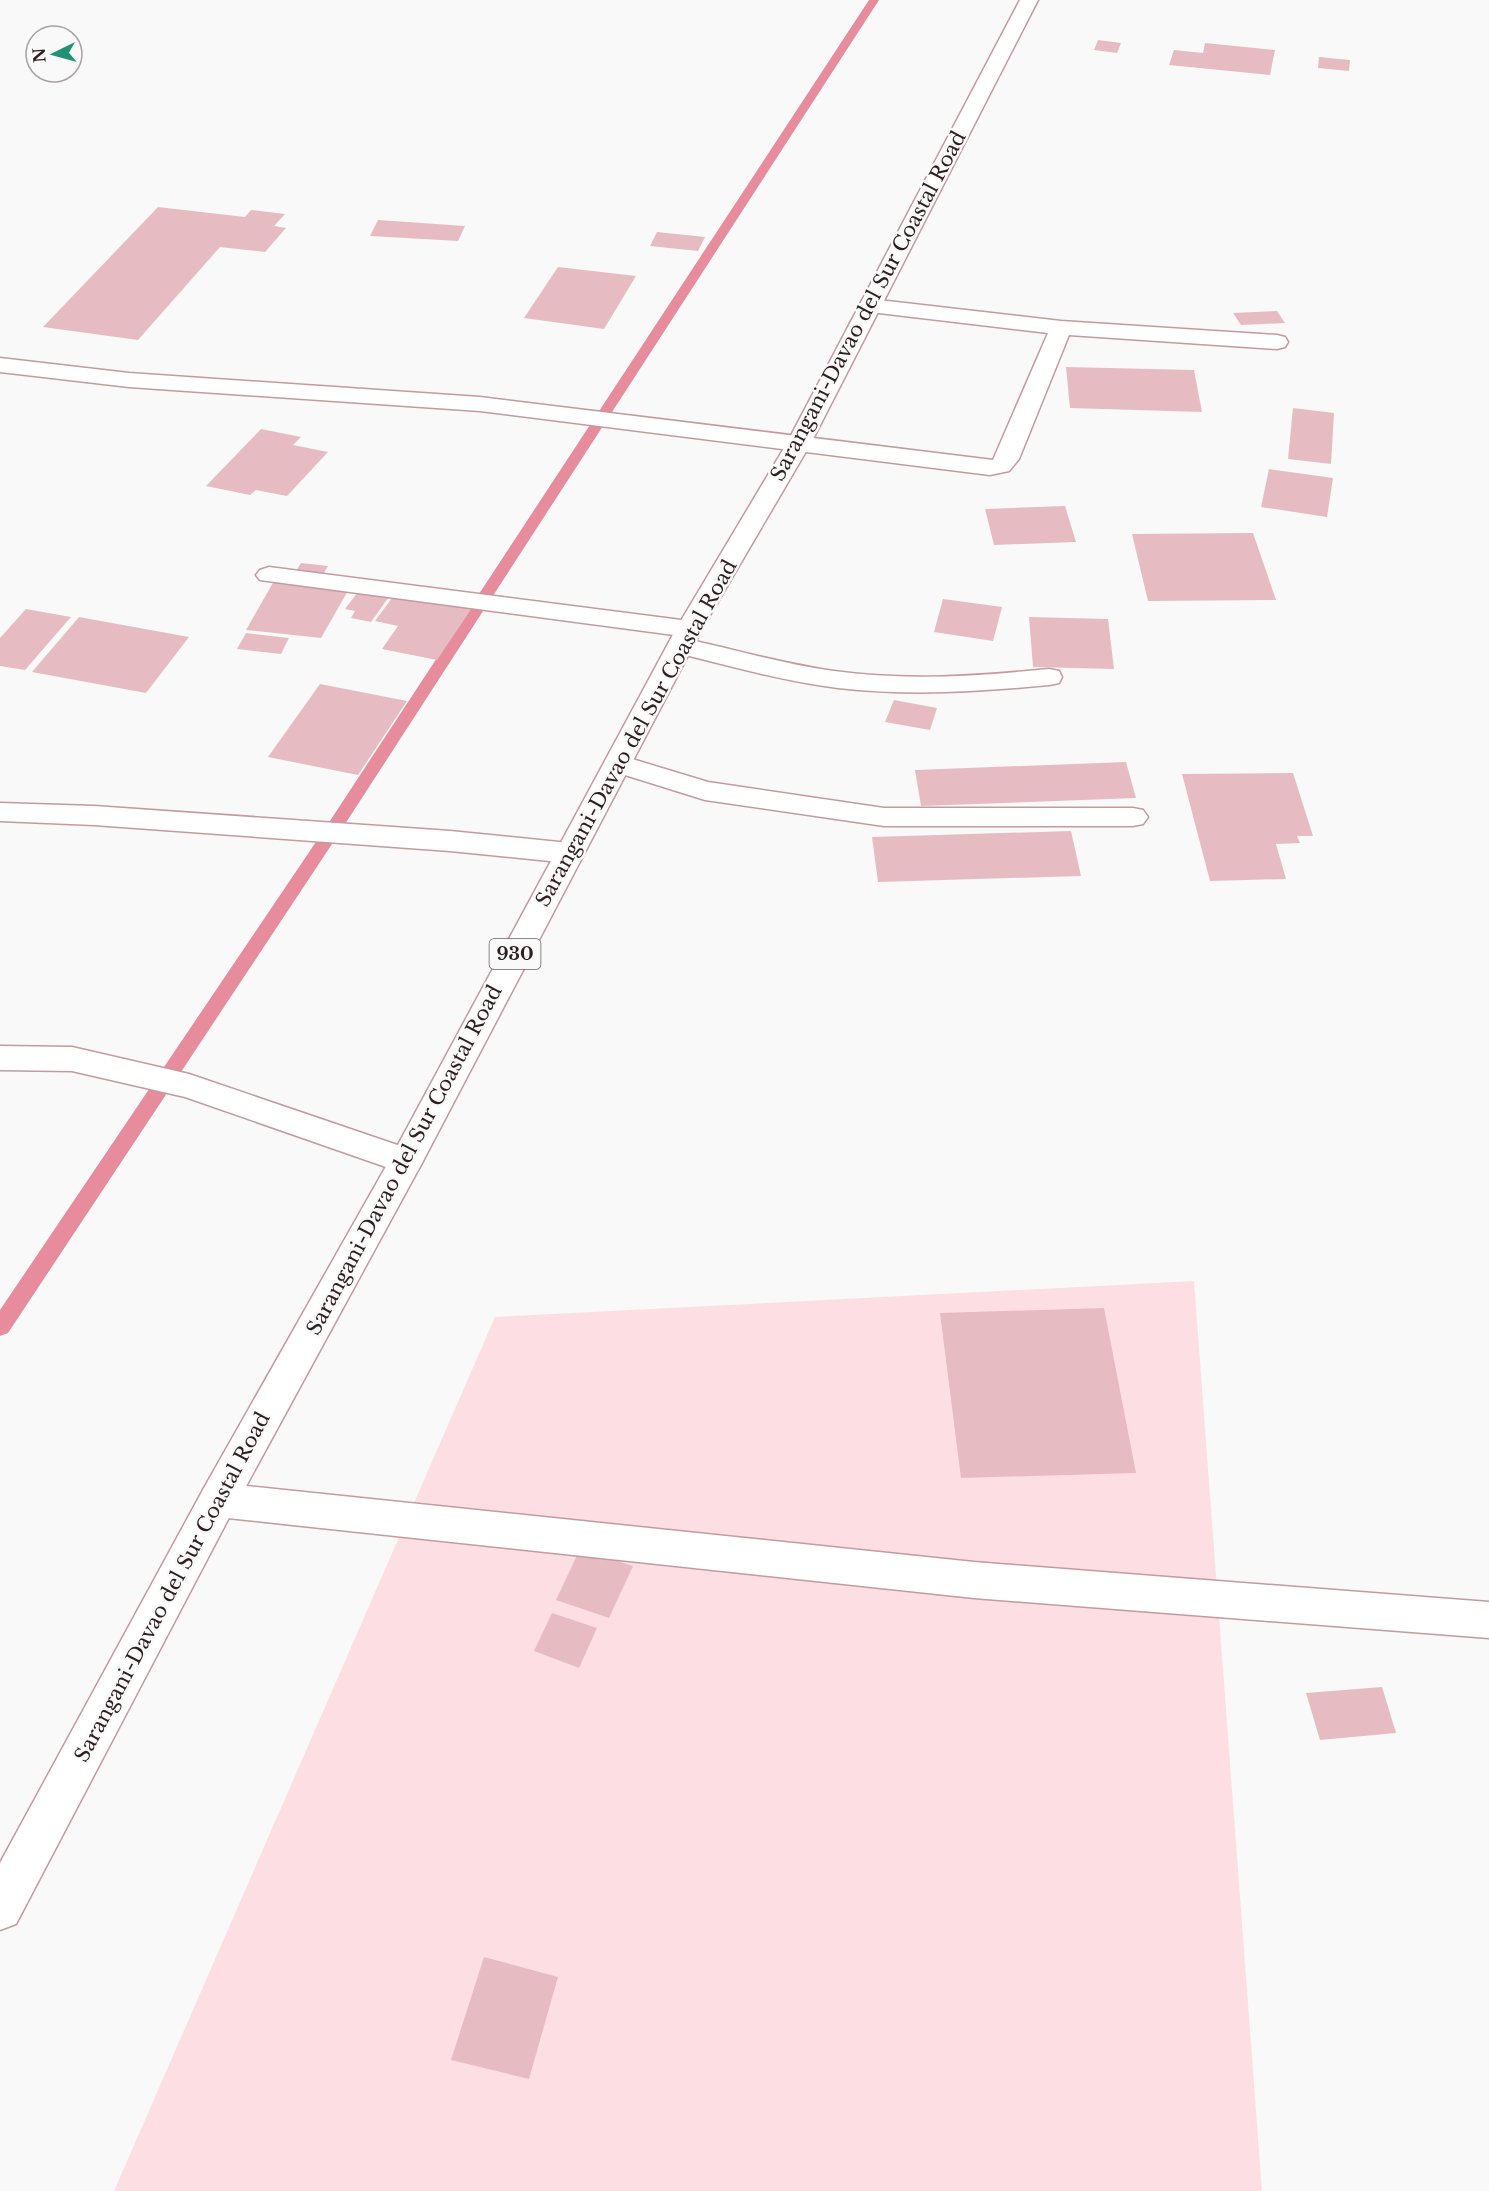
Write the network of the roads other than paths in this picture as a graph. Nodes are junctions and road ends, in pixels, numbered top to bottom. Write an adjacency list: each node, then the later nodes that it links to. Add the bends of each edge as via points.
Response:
1 (1029, 0): 2 (street, Sarangani-Davao del Sur Coastal Road / 930)
2 (870, 306): 3 (street); 6 (street, Sarangani-Davao del Sur Coastal Road / 930)
3 (1061, 328): 4 (street); 6 (street, via 1001,466 990,468)
4 (1277, 342)
5 (0, 365): 6 (street, via 129,380 449,401)
6 (799, 443): 8 (street, Sarangani-Davao del Sur Coastal Road / 930)
7 (269, 575): 8 (street)
8 (685, 637): 9 (street, via 807,675 873,683 976,685); 10 (street, Sarangani-Davao del Sur Coastal Road / 930)
9 (1049, 677)
10 (619, 764): 12 (street, via 705,791 884,817); 13 (street, Sarangani-Davao del Sur Coastal Road / 930)
11 (0, 812): 13 (street, via 69,813 484,842)
12 (1133, 817)
13 (569, 853): 15 (street, Sarangani-Davao del Sur Coastal Road / 930)
14 (0, 1058): 15 (street, via 72,1059 189,1086)
15 (406, 1161): 16 (street, Sarangani-Davao del Sur Coastal Road / 930)
16 (218, 1500): 17 (street, via 974,1580); 18 (street, Sarangani-Davao del Sur Coastal Road / 930)
17 (1489, 1620)
18 (0, 1908)

